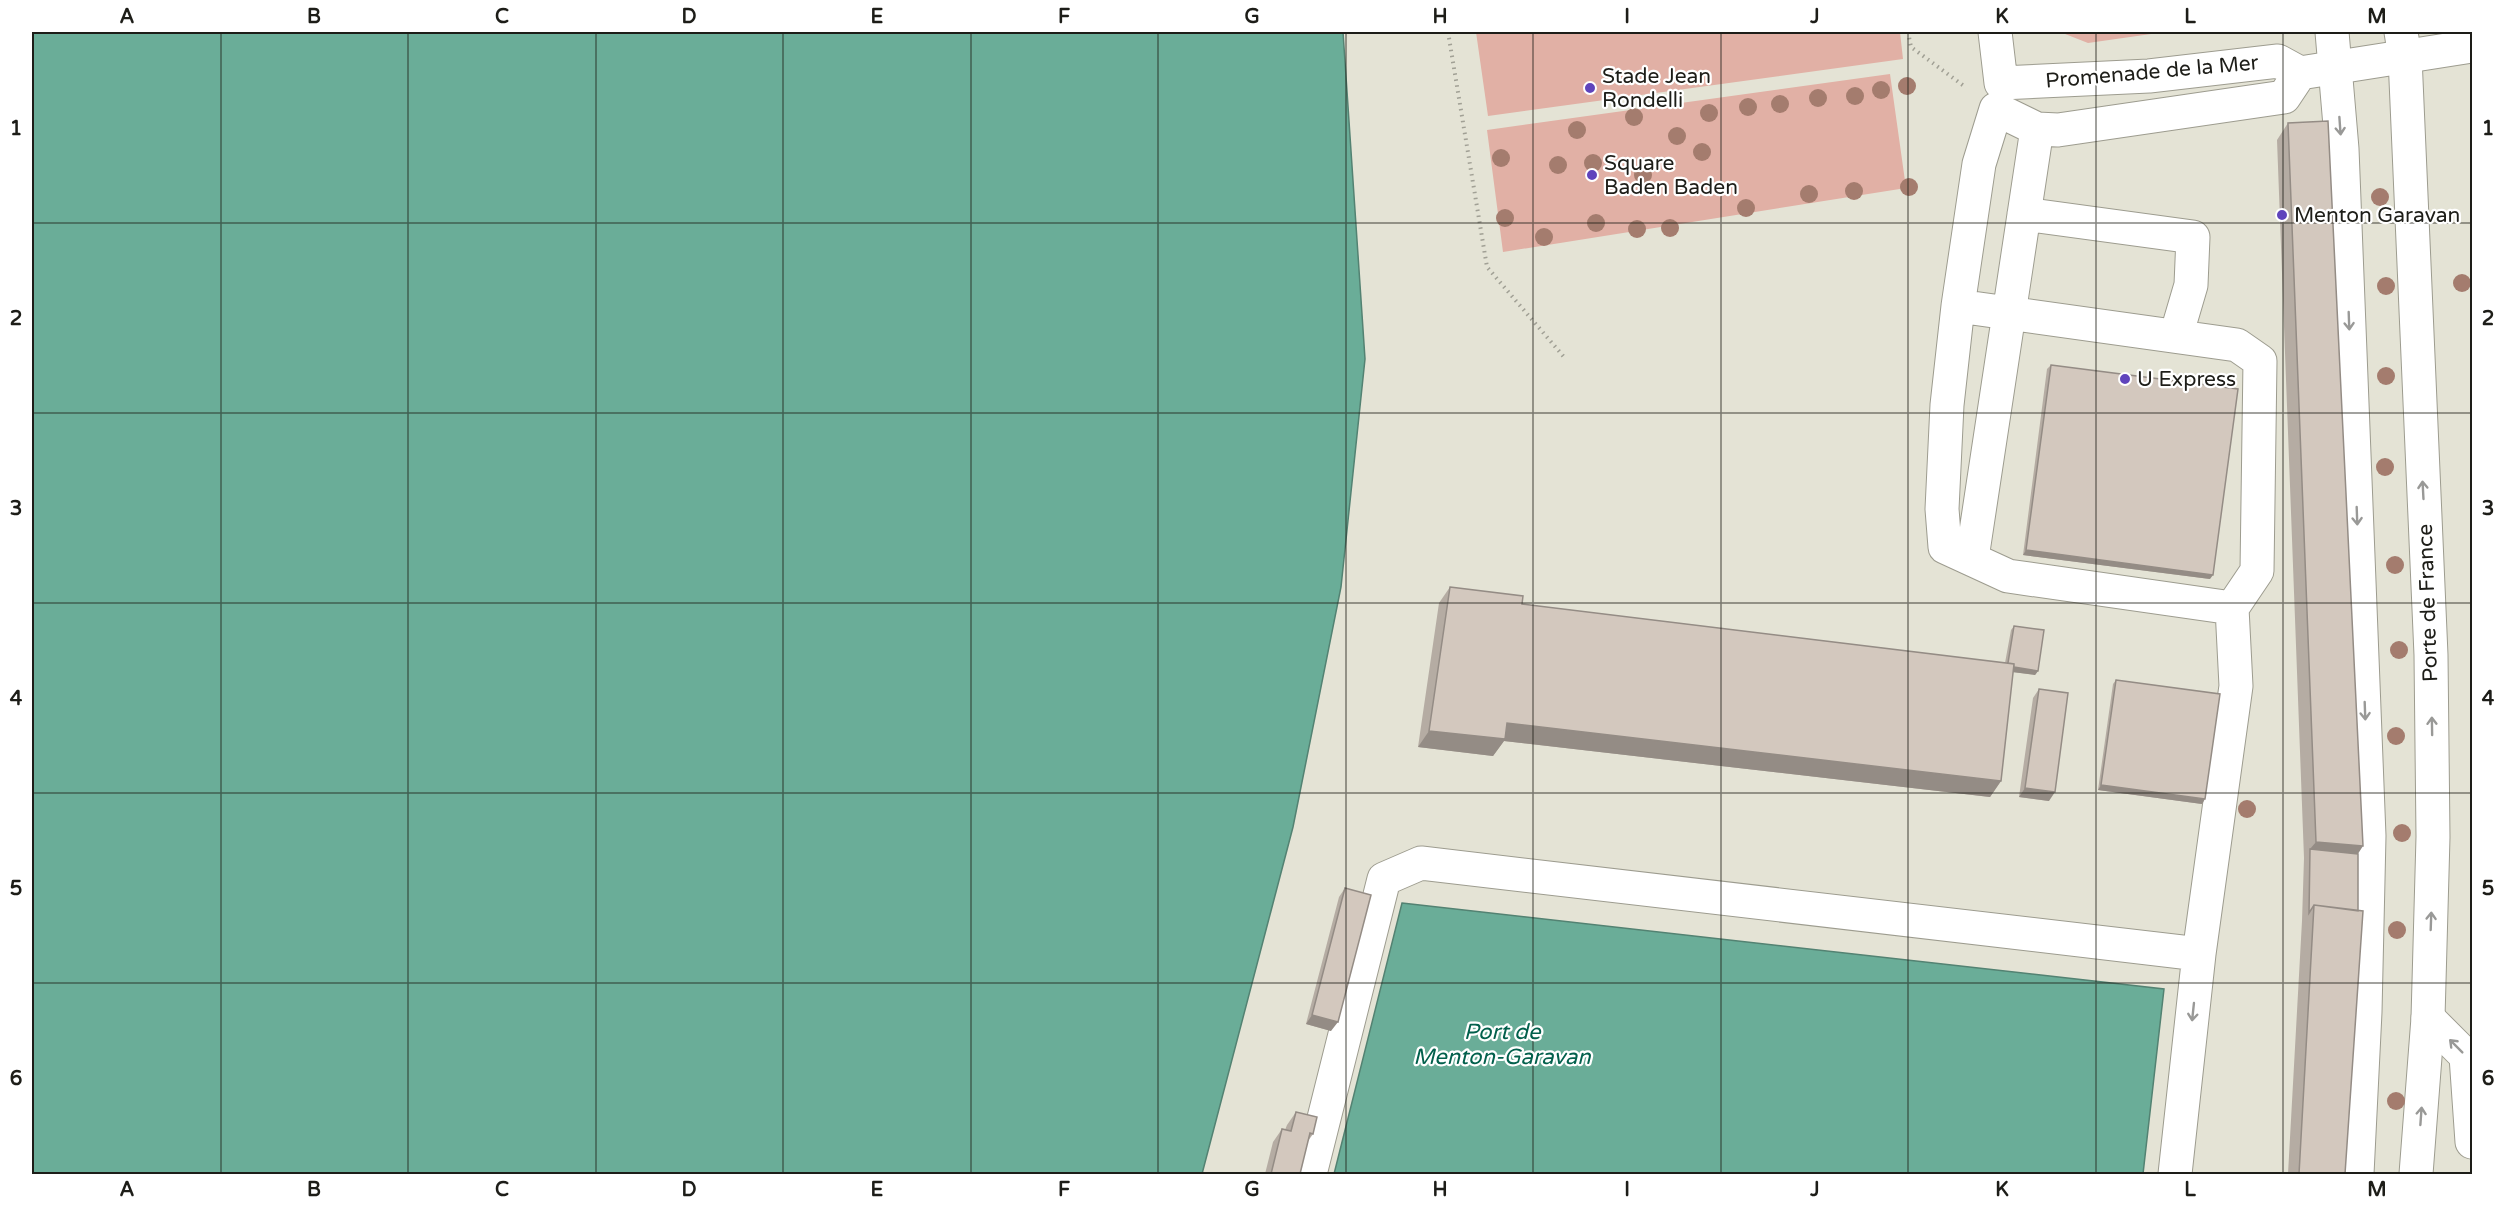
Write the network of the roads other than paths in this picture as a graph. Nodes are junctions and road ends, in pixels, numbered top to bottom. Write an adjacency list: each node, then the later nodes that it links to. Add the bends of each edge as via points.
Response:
1 (1995, 32): 7 (street)
2 (2332, 32): 5 (street)
3 (2403, 44): 4 (street); 5 (street); 16 (street, Porte de France, one-way to 3, via 2433,837 2431,655)
4 (2472, 46)
5 (2336, 68): 6 (street); 20 (street, one-way to 20, via 2369,836)
6 (2300, 73): 7 (street, Promenade de la Mer, via 2278,61); 8 (street, Promenade de la Mer, via 2284,97)
7 (1999, 96): 8 (street); 10 (street, via 1979,164)
8 (2048, 129): 9 (street)
9 (2024, 214): 11 (street); 12 (street, via 2193,237 2191,285)
10 (1958, 306): 11 (street); 13 (street, via 1947,405 1942,509 1946,547)
11 (2008, 315): 12 (street); 13 (street)
12 (2176, 336): 14 (street, via 2237,345 2260,361 2257,571)
13 (1972, 558): 14 (street, via 2008,576)
14 (2232, 608): 15 (street, via 2236,686)
15 (2199, 954): 18 (street, via 1421,862 1384,879); 19 (street, one-way to 19)
16 (2428, 1018): 17 (street, one-way to 16, via 2466,1056); 21 (street, Porte de France, one-way to 16)
17 (2472, 1142)
18 (1310, 1174)
19 (2175, 1174)
20 (2357, 1174)
21 (2416, 1174)

